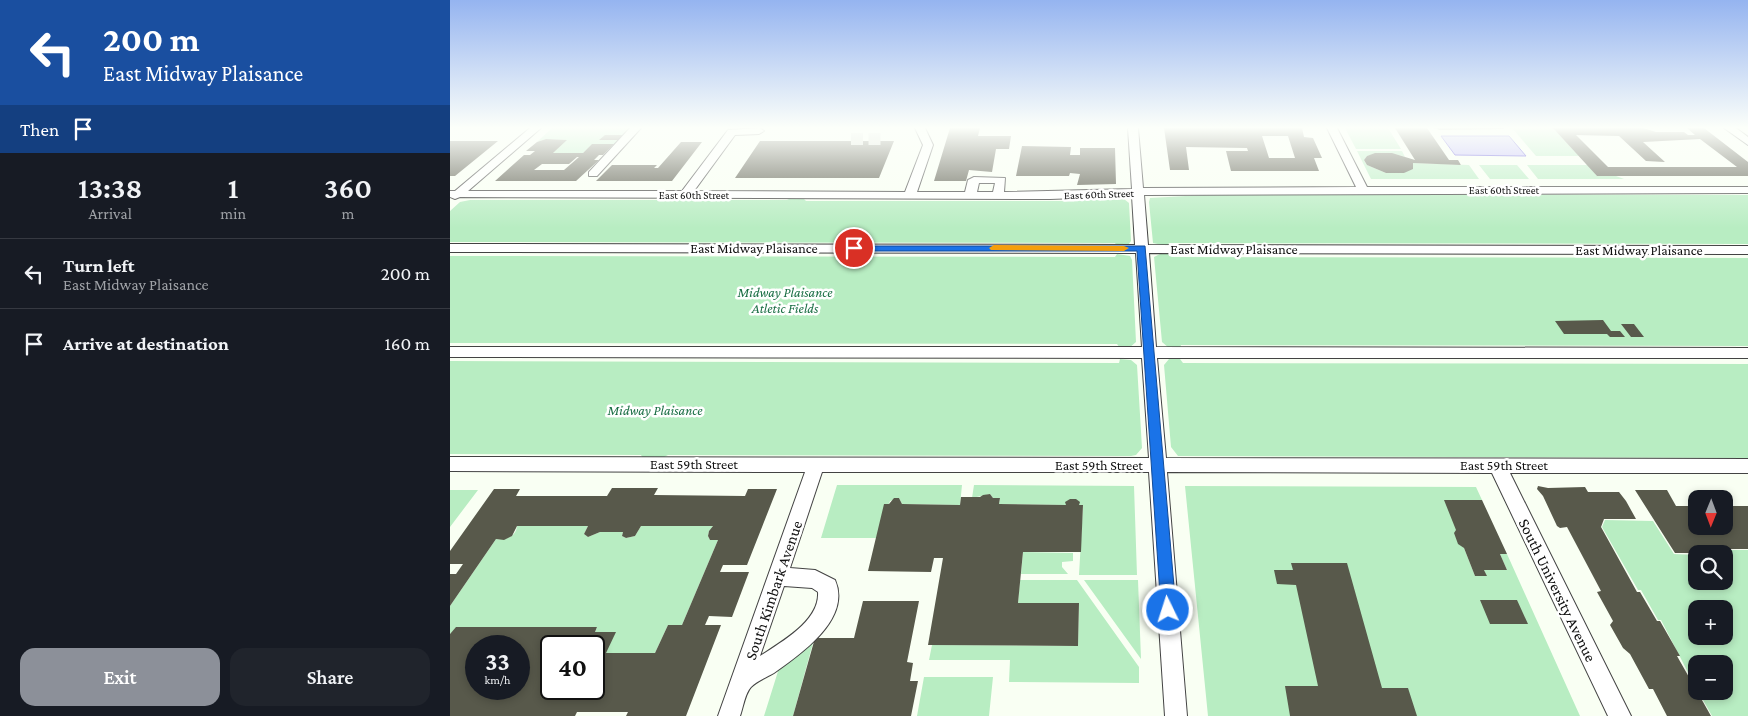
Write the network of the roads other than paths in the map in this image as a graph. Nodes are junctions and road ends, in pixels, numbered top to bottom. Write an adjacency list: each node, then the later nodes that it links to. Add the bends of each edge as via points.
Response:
1 (495, 161): 13 (street)
2 (605, 161): 7 (street)
3 (710, 161): 11 (street)
4 (922, 161): 12 (street)
5 (1136, 161): 10 (street)
6 (1348, 161): 8 (street)
7 (593, 174)
8 (1362, 190): 9 (street, East 60th Street); 10 (street, East 60th Street)
9 (1748, 190)
10 (1138, 193): 12 (street, East 60th Street); 15 (street)
11 (684, 195): 12 (street, East 60th Street); 13 (street, East 60th Street)
12 (910, 195)
13 (452, 196)
14 (450, 248): 15 (street, East Midway Plaisance)
15 (1142, 248): 16 (street, East Midway Plaisance); 18 (street)
16 (1748, 250)
17 (450, 352): 18 (street)
18 (1150, 352): 19 (street); 22 (street)
19 (1748, 353)
20 (450, 464): 21 (street, East 59th Street)
21 (816, 464): 22 (street, East 59th Street); 25 (street, South Kimbark Avenue)
22 (1158, 465): 23 (street, East 59th Street); 28 (street)
23 (1497, 465): 24 (street, East 59th Street); 29 (street, South University Avenue)
24 (1748, 466)
25 (778, 576): 26 (street, South Kimbark Avenue); 26 (street, via 815,579 828,587 830,604 817,624 781,656)
26 (741, 681): 27 (street, South Kimbark Avenue)
27 (729, 716)
28 (1176, 716)
29 (1620, 716)

